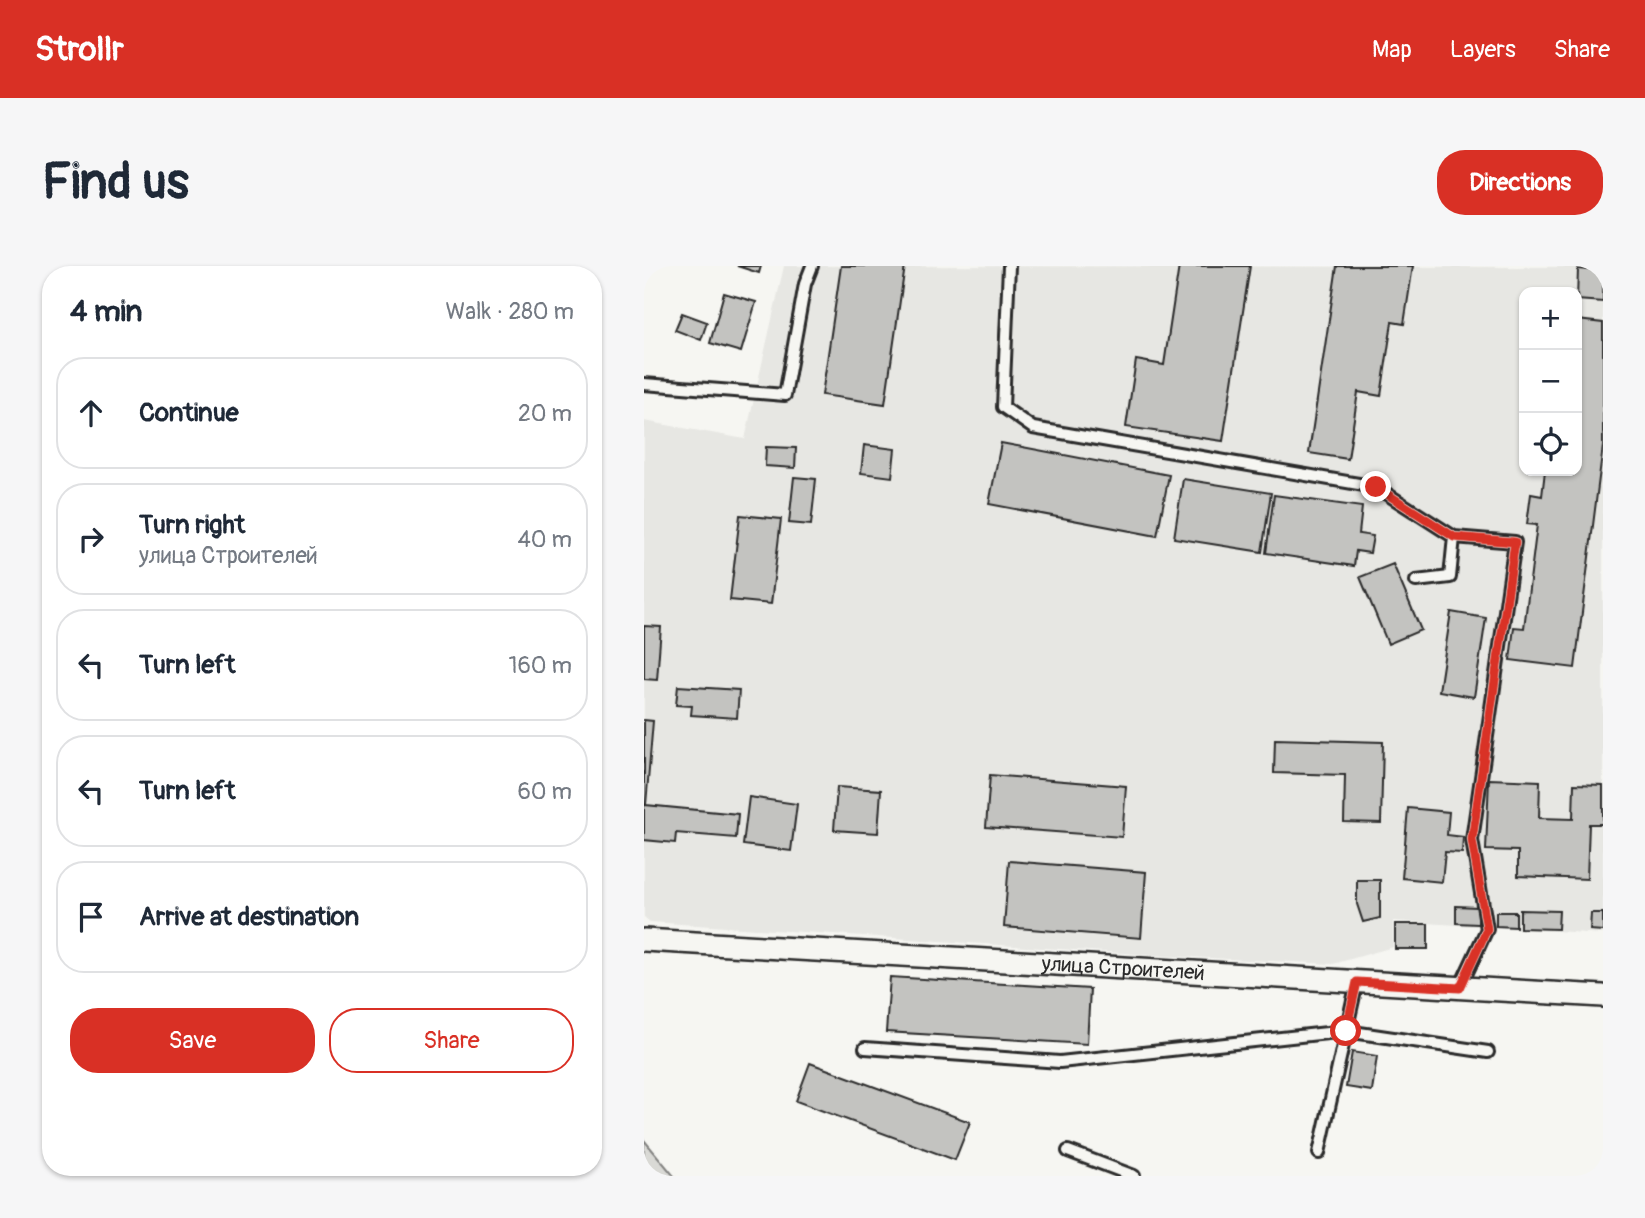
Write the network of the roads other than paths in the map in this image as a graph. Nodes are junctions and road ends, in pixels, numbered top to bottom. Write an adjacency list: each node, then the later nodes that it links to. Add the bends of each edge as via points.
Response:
1 (812, 266): 3 (lane, via 804,284 785,395)
2 (1009, 266): 4 (lane, via 1003,407 1033,428 1376,487)
3 (644, 384)
4 (1454, 537): 5 (lane, via 1450,577); 8 (lane, via 1515,542 1472,840 1487,929)
5 (1416, 582)
6 (644, 940): 7 (street, улица Строителей)
7 (1357, 982): 8 (street, улица Строителей); 10 (lane)
8 (1460, 988): 9 (street, улица Строителей)
9 (1603, 996)
10 (1346, 1031): 11 (lane, via 1060,1062); 12 (lane); 14 (lane)
11 (865, 1048)
12 (1488, 1052)
13 (1068, 1151): 15 (lane)
14 (1319, 1153)
15 (1134, 1176)

